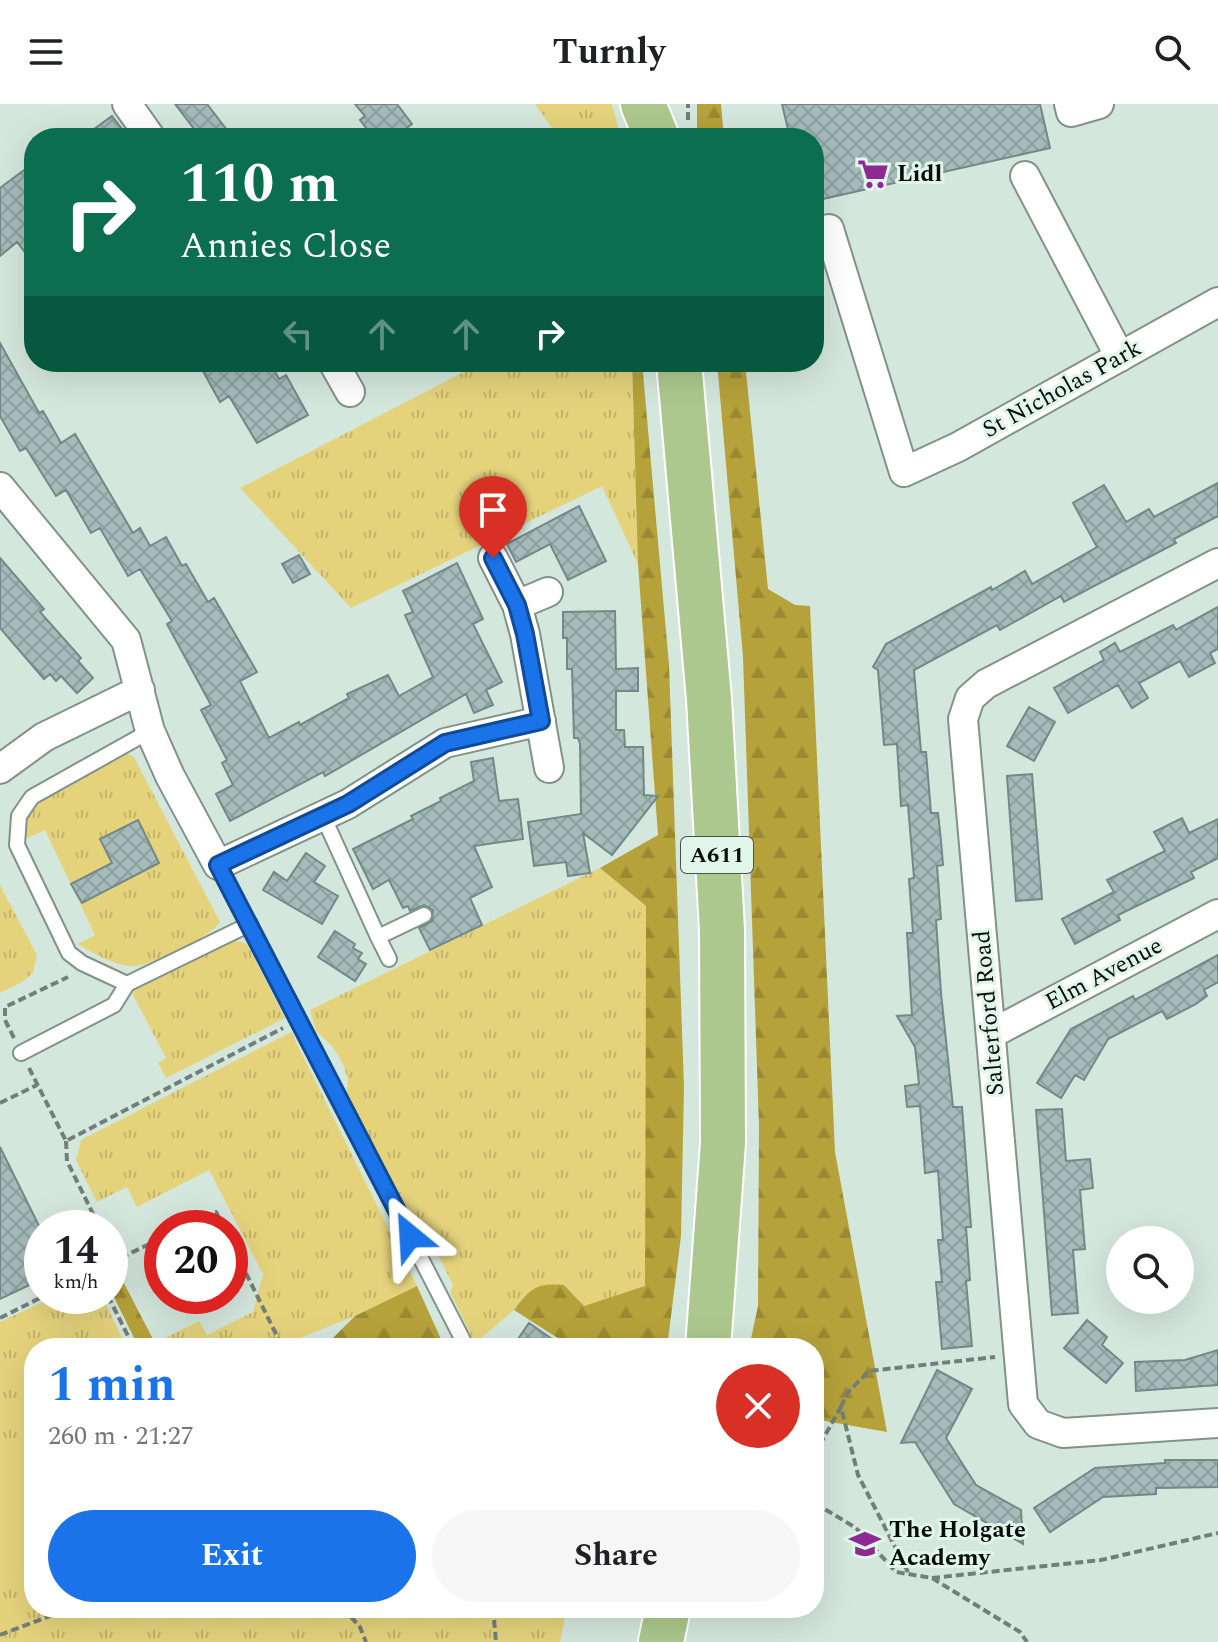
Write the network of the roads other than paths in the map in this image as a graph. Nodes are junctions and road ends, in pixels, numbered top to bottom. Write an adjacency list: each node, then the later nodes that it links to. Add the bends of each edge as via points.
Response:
1 (127, 104): 6 (street)
2 (643, 104): 7 (main road)
3 (667, 104): 8 (main road)
4 (1069, 104): 5 (street, via 1071,112)
5 (1099, 104)
6 (144, 128)
7 (653, 128)
8 (665, 128)
9 (1025, 176): 12 (street)
10 (829, 229): 12 (street, St Nicholas Park, via 904,472)
11 (1218, 302): 12 (street, St Nicholas Park)
12 (1120, 357)
13 (339, 372): 15 (street)
14 (680, 372): 37 (main road, A611, via 709,699 722,930 723,1143)
15 (350, 392)
16 (0, 487): 21 (street, via 126,640)
17 (493, 558): 20 (street)
18 (1218, 563): 34 (street, Salterford Road, via 986,684 970,698 963,719)
19 (548, 592): 20 (street)
20 (517, 605): 22 (street)
21 (140, 690): 23 (street); 25 (street, via 44,737)
22 (541, 721): 24 (street); 26 (street, via 445,743)
23 (150, 731): 27 (street); 33 (lane, via 32,797 19,816 17,845 69,953)
24 (549, 768)
25 (0, 769)
26 (323, 816): 27 (street); 31 (lane)
27 (218, 865): 30 (lane)
28 (1218, 914): 34 (street, Elm Avenue)
29 (424, 915): 31 (lane)
30 (250, 924): 33 (lane); 36 (lane)
31 (378, 937): 32 (lane)
32 (389, 959)
33 (127, 984): 35 (lane, via 114,1005)
34 (991, 1034): 38 (street, Salterford Road, via 1023,1404 1038,1424 1063,1433)
35 (21, 1053)
36 (462, 1338)
37 (709, 1338)
38 (1218, 1423)
39 (666, 1618): 40 (main road)
40 (661, 1642)

